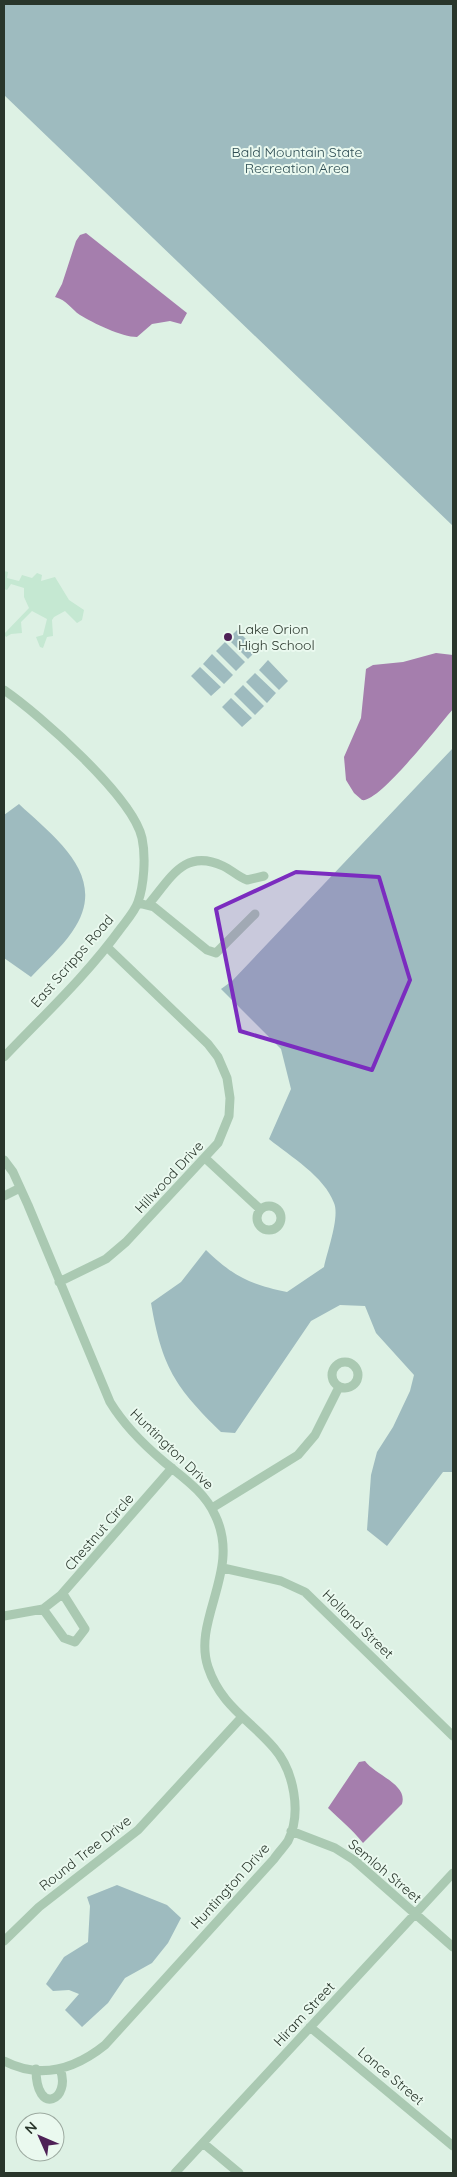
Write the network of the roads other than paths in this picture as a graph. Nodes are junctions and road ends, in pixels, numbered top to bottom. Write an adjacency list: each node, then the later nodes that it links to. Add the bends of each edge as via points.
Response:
1 (4, 690): 3 (street, East Scripps Road, via 36,714 116,793 132,816 142,838 144,864)
2 (264, 876): 4 (street, via 247,880 223,866 197,859 185,863)
3 (138, 903): 4 (street); 6 (street, East Scripps Road)
4 (148, 905): 5 (street, via 216,953)
5 (255, 914)
6 (107, 947): 7 (street, East Scripps Road); 8 (street, Hillwood Drive, via 208,1044 228,1078 229,1116 218,1143)
7 (4, 1057)
8 (206, 1158): 12 (street); 13 (street, Hillwood Drive, via 106,1259)
9 (4, 1160): 10 (street, Huntington Drive)
10 (20, 1188): 11 (street); 13 (street, Huntington Drive)
11 (4, 1196)
12 (260, 1209)
13 (59, 1282): 15 (street, Huntington Drive, via 110,1402 129,1429)
14 (339, 1387): 16 (street, via 315,1435 298,1455)
15 (172, 1468): 16 (street, Huntington Drive); 18 (street, Chestnut Circle)
16 (212, 1508): 17 (street, Huntington Drive, via 223,1539)
17 (223, 1568): 21 (street, Huntington Drive, via 205,1642 207,1664 224,1700); 22 (street, Holland Street, via 281,1581 305,1592)
18 (63, 1594): 19 (street, Chestnut Circle); 19 (street, via 85,1629 75,1642 64,1638)
19 (43, 1609): 20 (street, Chestnut Circle)
20 (4, 1616)
21 (241, 1718): 23 (street, Huntington Drive, via 275,1749 286,1768 295,1801); 26 (street, Round Tree Drive, via 138,1830 39,1907)
22 (453, 1736)
23 (292, 1831): 25 (street, Semloh Street, via 335,1848 354,1860); 30 (street, Huntington Drive, via 274,1859 105,2045 86,2060)
24 (453, 1873): 25 (street, Hiram Street)
25 (415, 1914): 27 (street, Semloh Street); 28 (street, Hiram Street)
26 (4, 1941)
27 (453, 1947)
28 (310, 2027): 32 (street, Hiram Street); 33 (street, Lance Street)
29 (4, 2061): 31 (street, Huntington Drive)
30 (60, 2069): 31 (street, Huntington Drive); 31 (street, via 63,2079 61,2090 52,2099 39,2092)
31 (36, 2070)
32 (202, 2143): 34 (street, Hiram Street); 35 (street)
33 (453, 2146)
34 (175, 2173)
35 (239, 2173)

